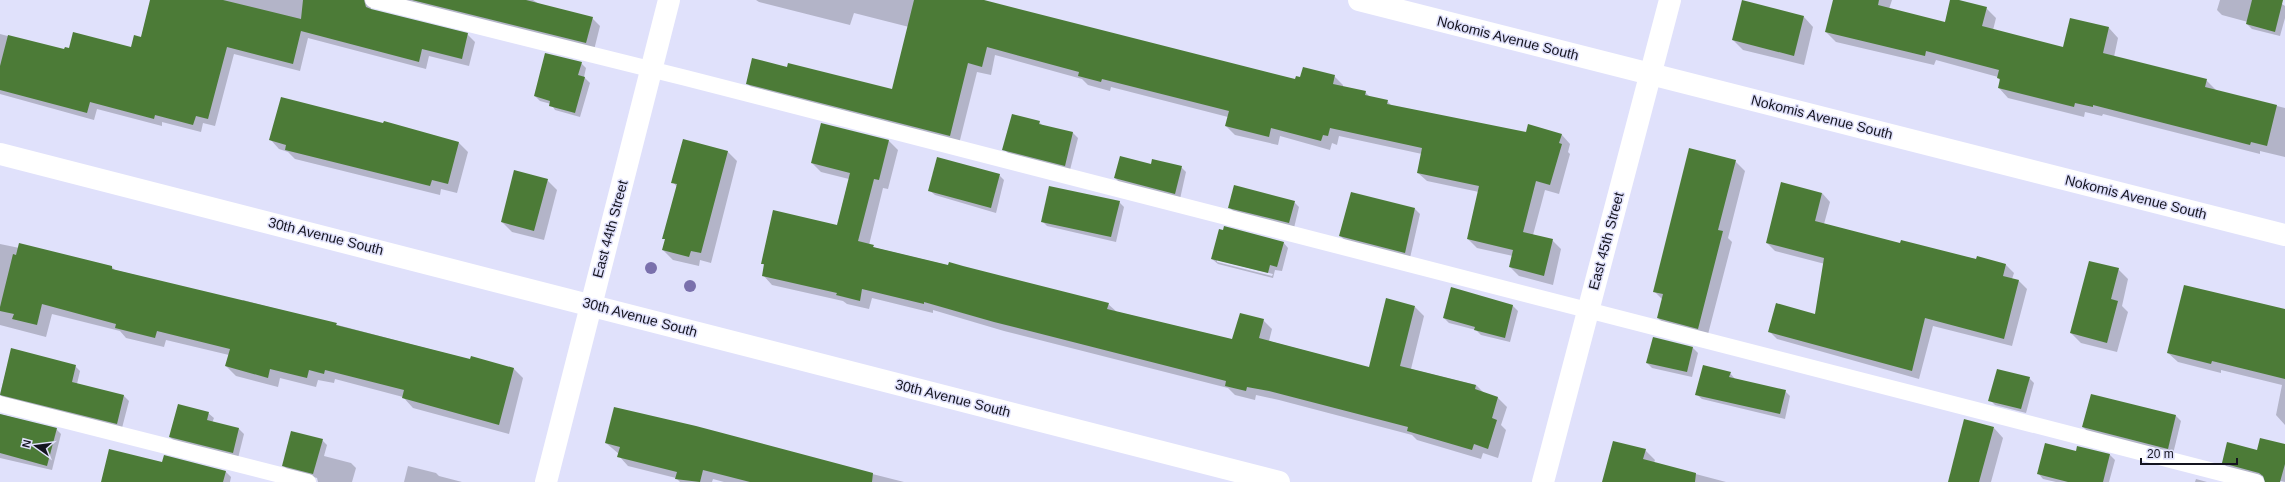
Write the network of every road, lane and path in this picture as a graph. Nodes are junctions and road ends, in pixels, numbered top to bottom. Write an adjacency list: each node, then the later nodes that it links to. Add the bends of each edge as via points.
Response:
1 (373, 0): 5 (lane)
2 (669, 0): 5 (street, East 44th Street)
3 (1358, 0): 6 (street, Nokomis Avenue South)
4 (1670, 0): 6 (street, East 45th Street)
5 (651, 71): 9 (street, East 44th Street); 10 (lane)
6 (1650, 74): 8 (street, Nokomis Avenue South); 10 (street, East 45th Street)
7 (0, 154): 9 (street, 30th Avenue South)
8 (2285, 235)
9 (590, 304): 13 (street, East 44th Street); 14 (street, 30th Avenue South)
10 (1588, 309): 15 (street, East 45th Street); 16 (lane)
11 (0, 404): 12 (lane)
12 (308, 482)
13 (546, 482)
14 (1279, 482)
15 (1543, 482)
16 (2256, 482)

